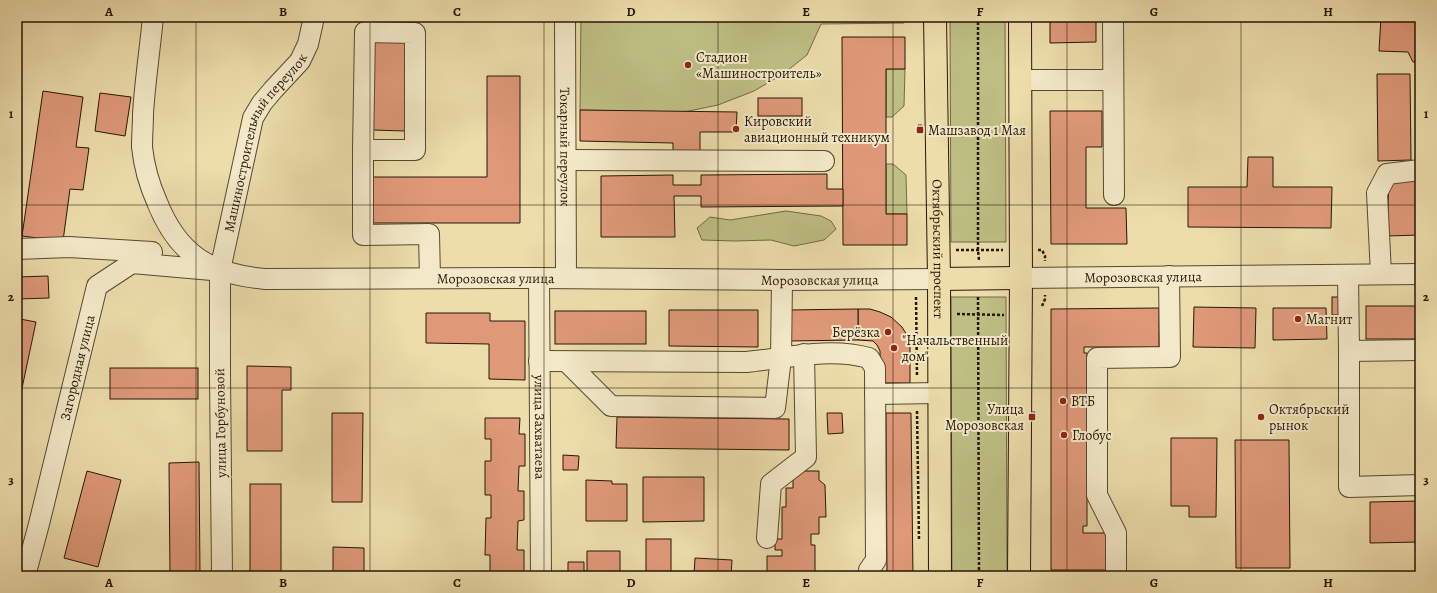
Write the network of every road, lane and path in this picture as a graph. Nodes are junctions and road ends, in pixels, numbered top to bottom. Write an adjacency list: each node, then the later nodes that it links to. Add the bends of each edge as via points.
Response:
1 (153, 17): 17 (street, via 144,109 144,162 165,222 181,245)
2 (314, 17): 18 (street, Машиностроительный переулок, via 308,44 300,61 269,94 253,118)
3 (565, 17): 10 (street, Токарный переулок)
4 (935, 17): 27 (main road, Октябрьский проспект)
5 (1020, 17): 7 (main road)
6 (1113, 17): 8 (street)
7 (1020, 80): 8 (street); 26 (main road)
8 (1113, 80): 13 (street)
9 (363, 150): 9 (street, via 415,150 415,33 365,32); 23 (street, via 363,235 430,234)
10 (566, 160): 11 (street); 25 (street, Токарный переулок)
11 (824, 161)
12 (1420, 170): 19 (street, via 1387,174 1377,193)
13 (1114, 195)
14 (17, 249): 17 (street, via 69,247)
15 (952, 250): 16 (path)
16 (1003, 250)
17 (192, 255): 18 (street)
18 (220, 270): 23 (street, Морозовская улица, via 243,277 265,279); 47 (street, Загородная улица, via 132,262 96,286); 48 (street, улица Горбуновой)
19 (1381, 274): 20 (street, Морозовская улица); 21 (street, Морозовская улица)
20 (1420, 274)
21 (1348, 275): 22 (street, Морозовская улица); 36 (street)
22 (1169, 276): 26 (street, Морозовская улица); 53 (street, via 1170,358 1097,358 1097,495 1116,533)
23 (430, 278): 24 (street, Морозовская улица)
24 (538, 278): 25 (street, Морозовская улица); 39 (street, улица Захватаева)
25 (566, 278): 28 (street, Морозовская улица)
26 (1020, 278): 27 (main road, Морозовская улица); 34 (main road)
27 (939, 279): 28 (street, Морозовская улица); 33 (main road, Октябрьский проспект)
28 (782, 280): 38 (street)
29 (1044, 290): 31 (path, via 1045,300)
30 (916, 291): 32 (path)
31 (1042, 306)
32 (916, 314): 33 (path); 42 (path)
33 (939, 314): 34 (path); 43 (main road, Октябрьский проспект)
34 (1020, 316): 52 (main road)
35 (1420, 350): 36 (street)
36 (1349, 351): 44 (street, via 1349,487)
37 (804, 354): 38 (street); 41 (street, via 854,354 869,358 875,368); 45 (street, via 806,457 771,484)
38 (781, 358): 40 (street, via 747,362); 40 (street, via 775,408 611,406)
39 (539, 362): 40 (street); 49 (street, улица Захватаева)
40 (567, 362)
41 (875, 394): 42 (street); 50 (street, via 876,560 869,570)
42 (917, 394): 43 (street); 46 (path)
43 (939, 394): 51 (main road, Октябрьский проспект)
44 (1420, 486)
45 (767, 538)
46 (920, 544)
47 (25, 576)
48 (222, 576)
49 (541, 576)
50 (869, 576)
51 (940, 576)
52 (1019, 576)
53 (1116, 576)

